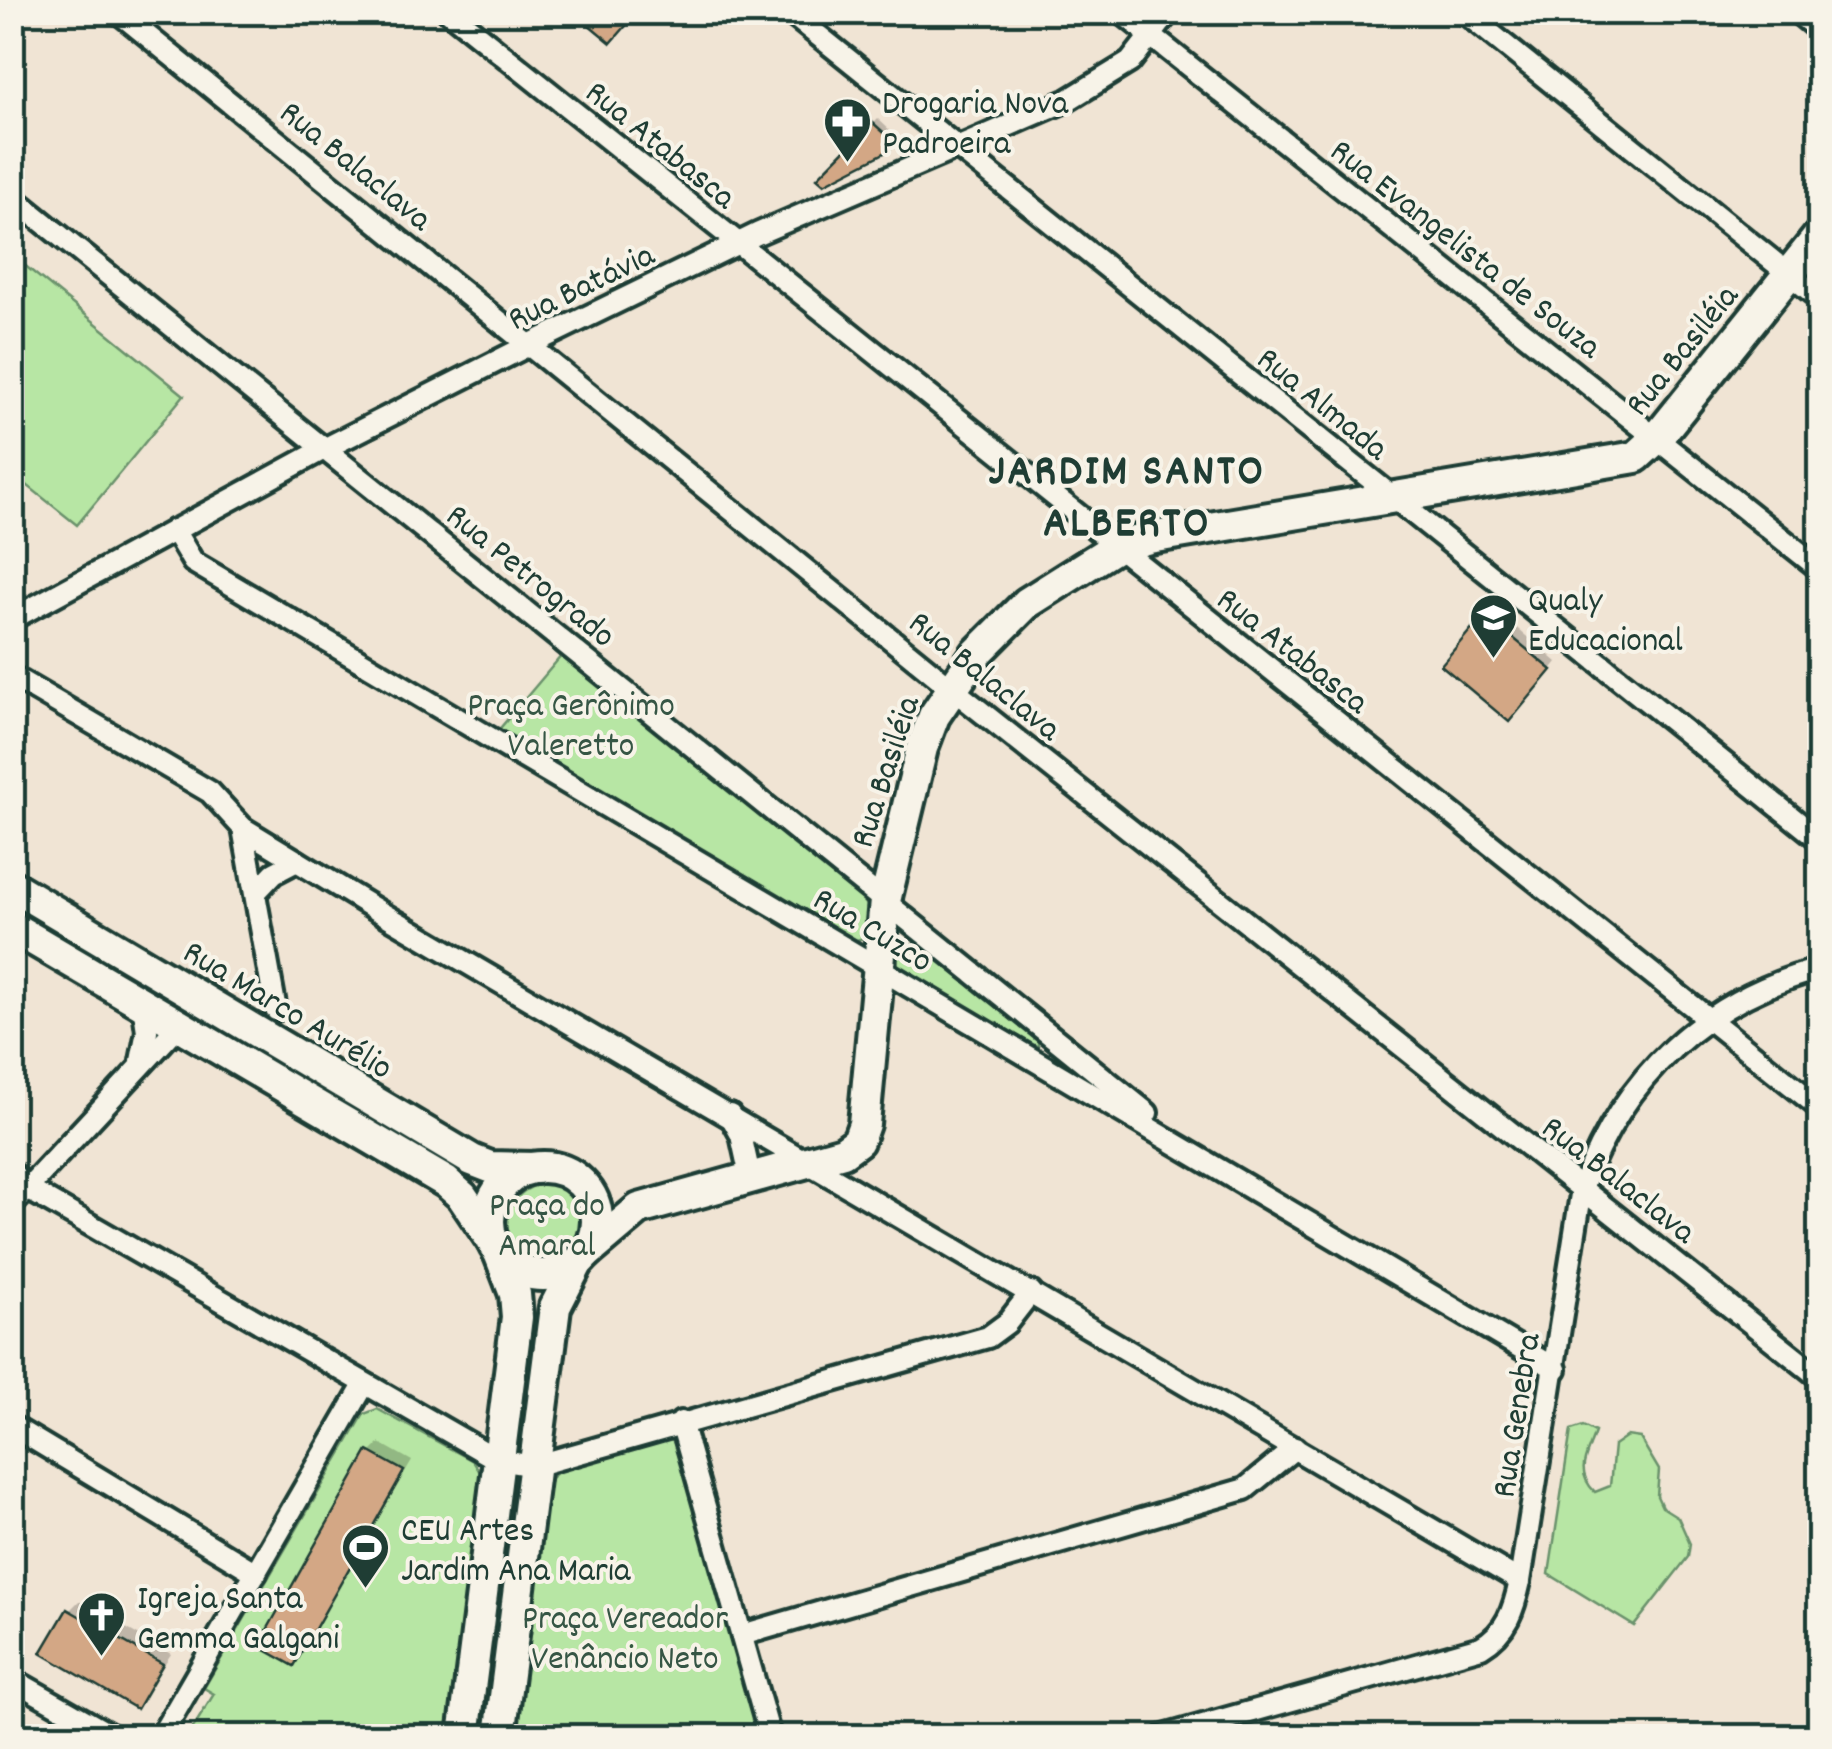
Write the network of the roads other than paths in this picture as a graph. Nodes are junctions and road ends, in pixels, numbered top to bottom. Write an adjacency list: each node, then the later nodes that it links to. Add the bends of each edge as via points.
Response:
1 (118, 12): 16 (street, Rua Balaclava)
2 (450, 12): 13 (street, Rua Atabasca)
3 (789, 12): 10 (street, Rua Almada)
4 (1121, 12): 9 (street, Rua Evangelista de Souza)
5 (1169, 12): 9 (street, Rua Batávia)
6 (1464, 12): 14 (street)
7 (1797, 12): 8 (street)
8 (1820, 30)
9 (1150, 36): 10 (street, Rua Batávia, via 1104,81); 17 (street, Rua Evangelista de Souza)
10 (959, 150): 13 (street, Rua Batávia); 19 (street, Rua Almada)
11 (12, 197): 18 (street, Rua Petrogrado)
12 (1820, 235): 14 (street, Rua Basiléia)
13 (738, 245): 16 (street, Rua Batávia); 21 (street, Rua Atabasca)
14 (1789, 274): 15 (street); 17 (street, Rua Basiléia)
15 (1820, 299)
16 (531, 344): 18 (street, Rua Batávia); 25 (street, Rua Balaclava)
17 (1657, 438): 19 (street, Rua Basiléia, via 1624,461); 22 (street, Rua Evangelista de Souza)
18 (324, 449): 20 (street, Rua Batávia); 31 (street, Rua Petrogrado)
19 (1390, 498): 21 (street, Rua Basiléia); 27 (street, Rua Almada)
20 (174, 530): 23 (street, Rua Batávia); 34 (street, Rua Cuzco, via 193,562)
21 (1114, 548): 25 (street, Rua Basiléia, via 1027,604); 37 (street, Rua Atabasca)
22 (1820, 569)
23 (12, 619)
24 (12, 676): 26 (street, via 210,792)
25 (950, 687): 31 (street, Rua Basiléia, via 922,748); 51 (street, Rua Balaclava)
26 (243, 828): 28 (street); 30 (street)
27 (1820, 840)
28 (297, 861): 30 (street); 43 (street)
29 (12, 886): 39 (street, Rua Marco Aurélio)
30 (258, 890): 36 (street)
31 (885, 900): 34 (street, Rua Basiléia); 45 (street, Rua Petrogrado)
32 (12, 927): 35 (street, Rua Marco Aurélio)
33 (1820, 969): 37 (street, Rua Genebra)
34 (880, 970): 44 (street, Rua Basiléia, via 864,1124); 45 (street, Rua Cuzco)
35 (143, 1004): 38 (street, Rua Marco Aurélio); 40 (street)
36 (276, 1010)
37 (1706, 1017): 42 (street, Rua Atabasca); 51 (street, Rua Genebra, via 1673,1044 1630,1099)
38 (179, 1025): 40 (street); 41 (street, Rua Marco Aurélio)
39 (306, 1062): 41 (street); 47 (street, Rua Marco Aurélio, via 472,1160)
40 (141, 1063): 50 (street)
41 (290, 1090): 55 (street, Rua Marco Aurélio, via 456,1189)
42 (1820, 1108)
43 (730, 1113): 46 (street); 48 (street)
44 (852, 1147): 46 (street); 52 (street)
45 (1196, 1153): 58 (street, Rua Cuzco)
46 (806, 1162): 48 (street); 52 (street)
47 (536, 1168): 49 (street, via 555,1168); 55 (street, via 514,1176 496,1194 489,1218)
48 (750, 1176): 54 (street)
49 (578, 1180): 54 (street); 56 (street, via 597,1220)
50 (20, 1181): 53 (street); 60 (street)
51 (1582, 1188): 58 (street, Rua Genebra); 59 (street, Rua Balaclava)
52 (870, 1197): 57 (street)
53 (12, 1204)
54 (639, 1209): 56 (street)
55 (497, 1249): 56 (street, via 518,1269 538,1276 559,1273); 64 (street, via 515,1294 516,1318)
56 (583, 1258): 65 (street, via 555,1307)
57 (1031, 1292): 61 (street, via 988,1337); 63 (street)
58 (1556, 1369): 67 (street, Rua Genebra)
59 (1820, 1378)
60 (364, 1385): 64 (street); 66 (street)
61 (682, 1422): 65 (street); 68 (street)
62 (12, 1426): 66 (street)
63 (1295, 1448): 67 (street); 68 (street, via 1246,1489)
64 (498, 1460): 65 (street); 72 (street)
65 (534, 1466): 73 (street)
66 (256, 1573): 71 (street)
67 (1520, 1582): 75 (street, Rua Genebra, via 1508,1621 1480,1647)
68 (742, 1635): 74 (street)
69 (12, 1679): 70 (street)
70 (112, 1736)
71 (161, 1736)
72 (464, 1736)
73 (500, 1736)
74 (770, 1736)
75 (1164, 1736)

